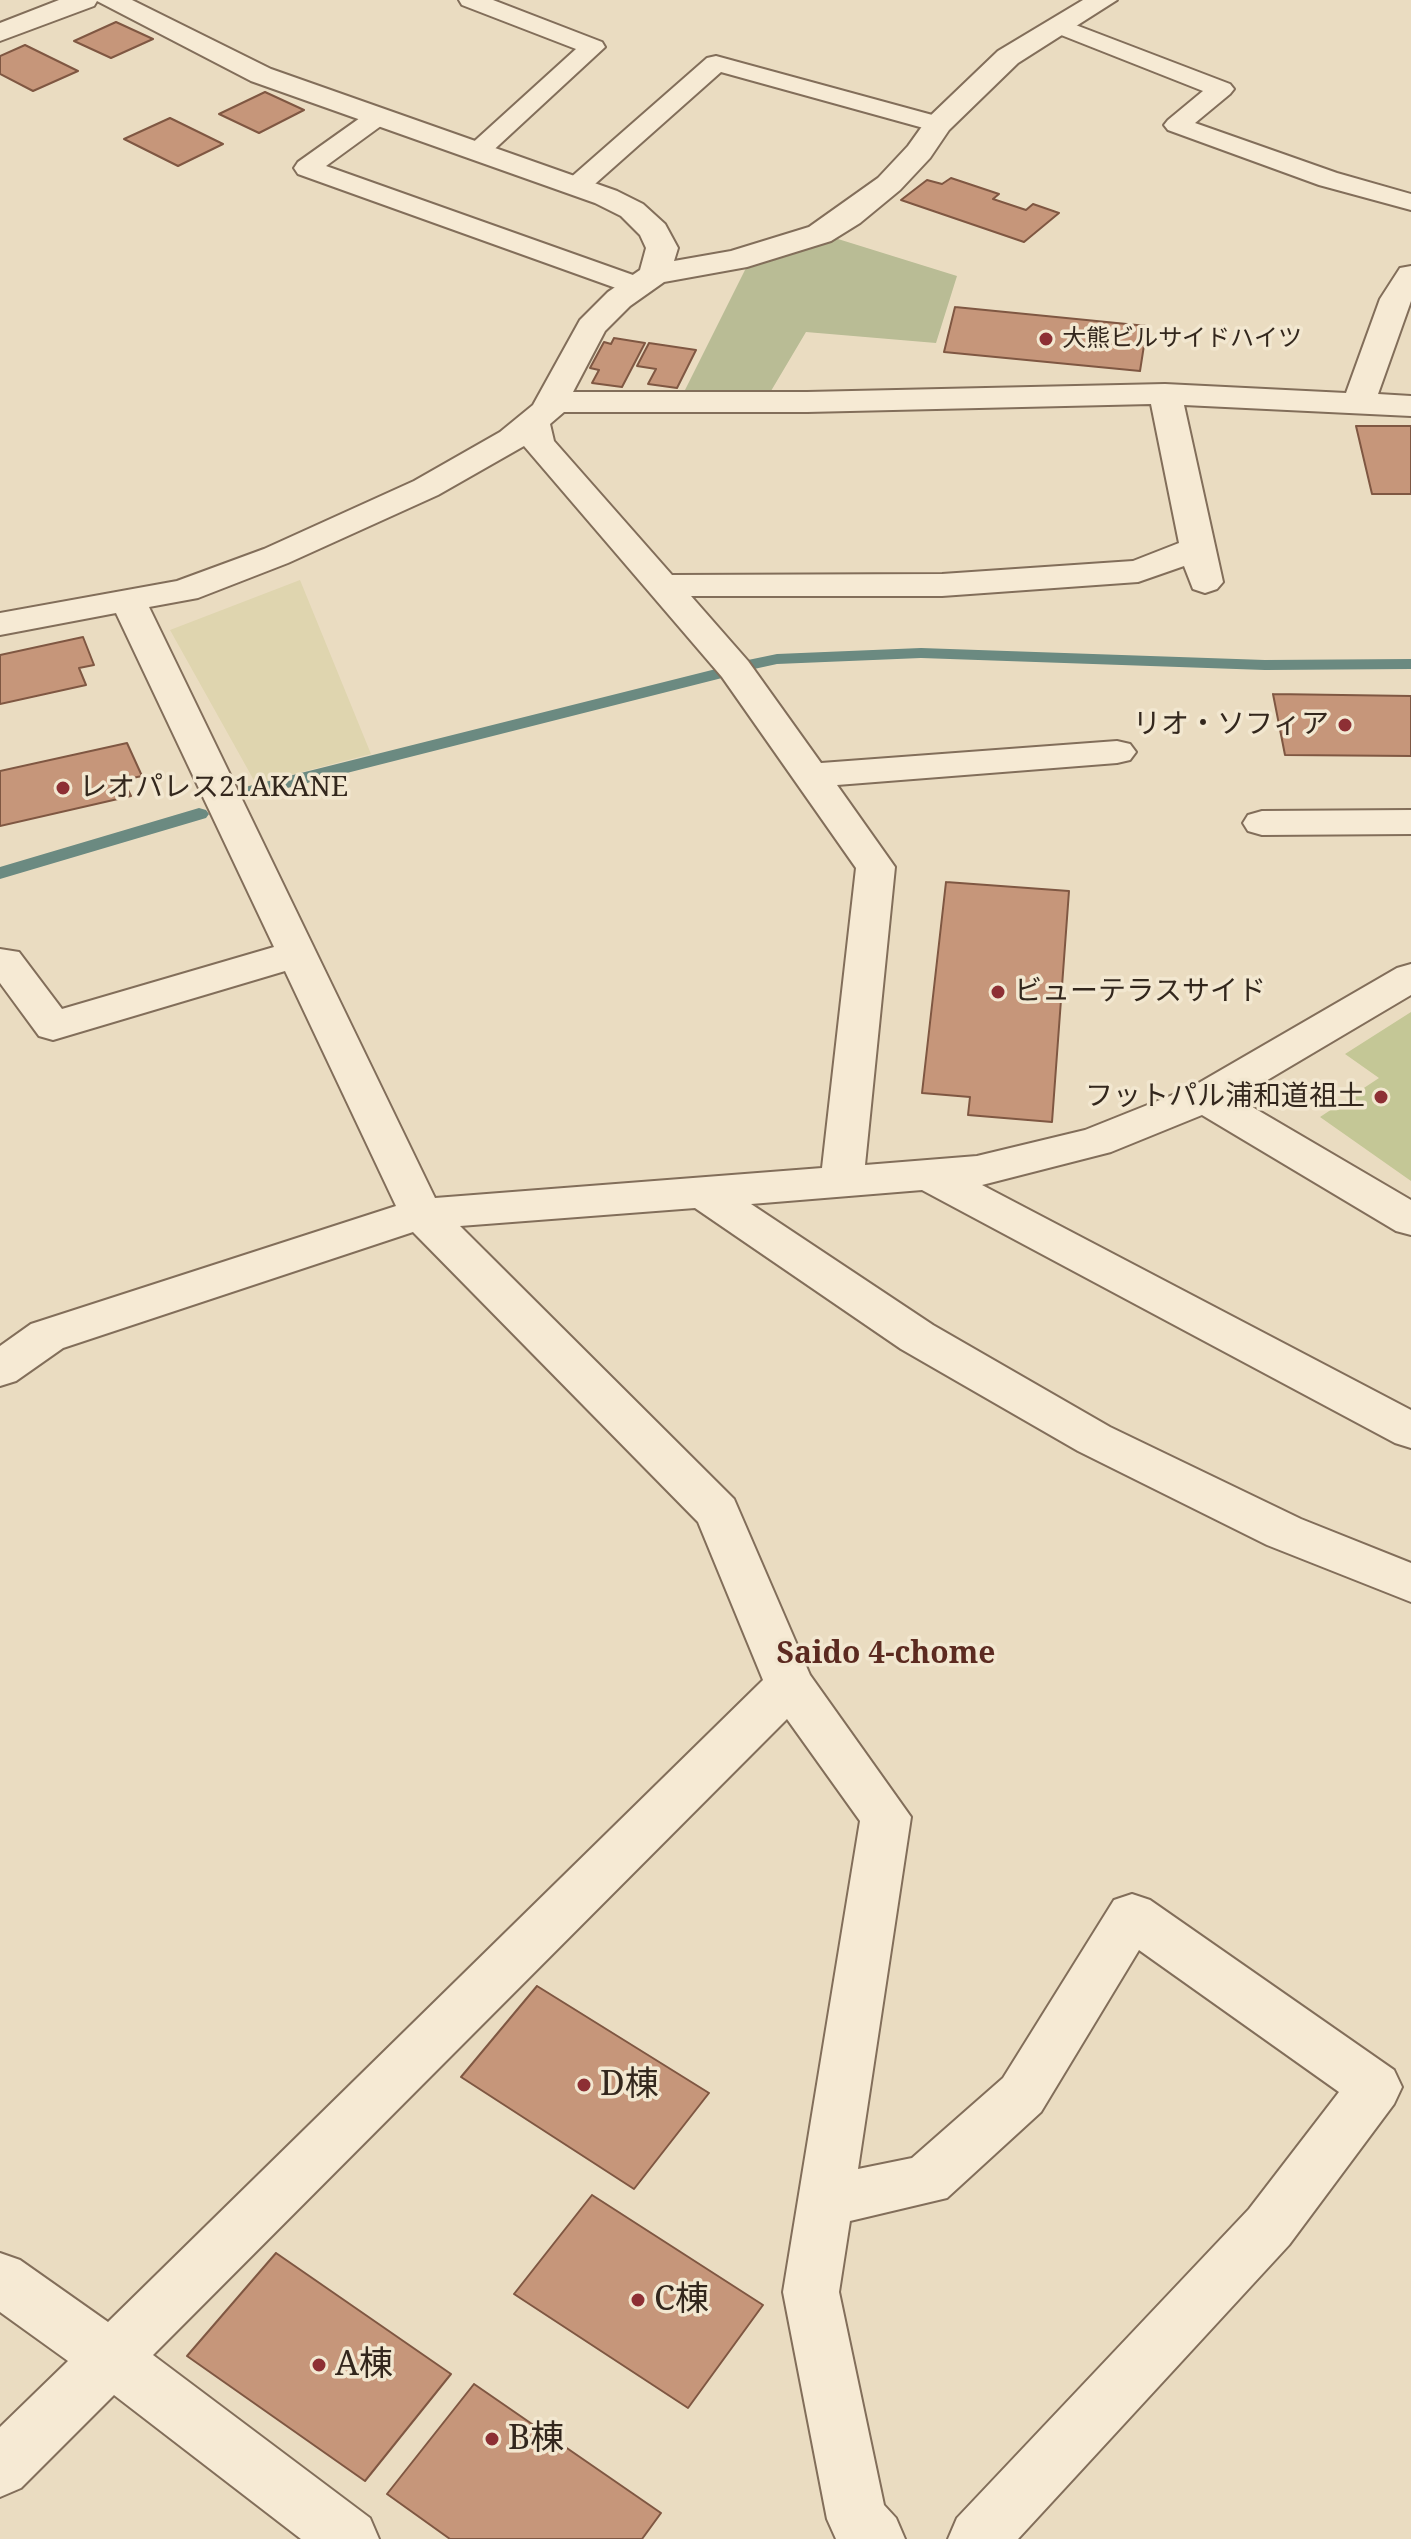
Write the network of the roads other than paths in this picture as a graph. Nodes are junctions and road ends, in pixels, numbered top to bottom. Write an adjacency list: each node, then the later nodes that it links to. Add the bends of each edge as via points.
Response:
1 (84, 0): 6 (street)
2 (110, 0): 7 (street, via 261,75)
3 (471, 0): 9 (lane, via 593,47)
4 (1103, 0): 5 (street)
5 (1060, 26): 8 (street, via 1008,57); 11 (lane, via 1221,89 1177,125 1328,179)
6 (6, 28)
7 (376, 118): 9 (street); 13 (lane, via 307,168)
8 (938, 124): 10 (lane, via 716,63); 13 (street, via 889,184 820,234)
9 (477, 152): 10 (street)
10 (578, 185): 13 (street, via 632,210 654,231 662,248)
11 (1411, 202)
12 (1411, 275): 15 (street, via 1396,299)
13 (645, 280): 17 (street, via 591,327)
14 (1165, 394): 15 (street); 17 (street, via 807,402 596,400 556,402); 18 (street, via 1201,565 957,584)
15 (1358, 405): 16 (street)
16 (1411, 406)
17 (540, 415): 18 (street, via 538,443); 19 (street, via 512,439 426,488 276,556 185,590)
18 (663, 586): 22 (street, via 735,669)
19 (128, 601): 20 (street); 25 (street)
20 (0, 624)
21 (1117, 752): 22 (street)
22 (810, 776): 30 (street, via 876,867)
23 (1411, 822): 24 (street)
24 (1262, 823)
25 (296, 954): 26 (street, via 53,1026 5,961); 32 (street)
26 (0, 963)
27 (1411, 977): 28 (street)
28 (1205, 1098): 29 (street, via 1096,1142 977,1171); 33 (street)
29 (927, 1174): 30 (street); 35 (street)
30 (842, 1180): 31 (street)
31 (701, 1191): 32 (street); 36 (street, via 917,1337 1094,1439 1284,1532)
32 (421, 1214): 34 (street, via 47,1336); 37 (street, via 717,1512)
33 (1411, 1220)
34 (0, 1369)
35 (1411, 1431)
36 (1411, 1583)
37 (790, 1685): 38 (street, via 886,1817); 40 (street)
38 (825, 2201): 43 (street, via 811,2292 857,2519); 44 (street, via 927,2180 1022,2095 1132,1916 1375,2087 1269,2227)
39 (0, 2279): 40 (street)
40 (111, 2358): 41 (street); 42 (street)
41 (0, 2468)
42 (349, 2539)
43 (875, 2539)
44 (978, 2539)

